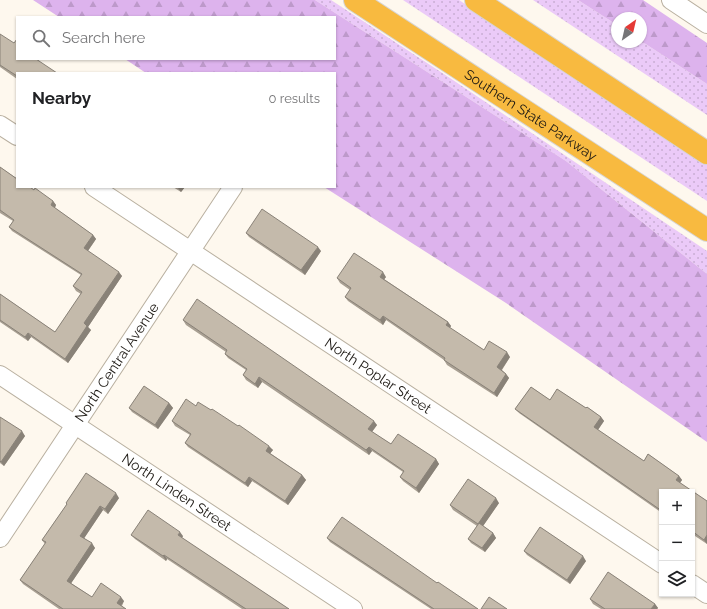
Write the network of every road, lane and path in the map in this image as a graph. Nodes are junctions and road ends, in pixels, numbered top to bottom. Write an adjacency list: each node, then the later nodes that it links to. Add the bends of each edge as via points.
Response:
1 (355, 0): 10 (highway, Southern State Parkway)
2 (476, 0): 7 (highway)
3 (671, 0): 4 (street)
4 (707, 24)
5 (0, 124): 6 (street)
6 (16, 135)
7 (707, 153)
8 (96, 188): 11 (street, North Poplar Street)
9 (232, 188): 11 (street, North Central Avenue)
10 (707, 230)
11 (191, 251): 13 (street, North Central Avenue); 15 (street, North Poplar Street)
12 (0, 375): 13 (street, North Linden Street)
13 (76, 425): 14 (street, North Central Avenue); 19 (street, North Linden Street)
14 (0, 538)
15 (659, 562)
16 (695, 586): 17 (street)
17 (707, 594)
18 (707, 604): 20 (street)
19 (353, 609)
20 (704, 609)

